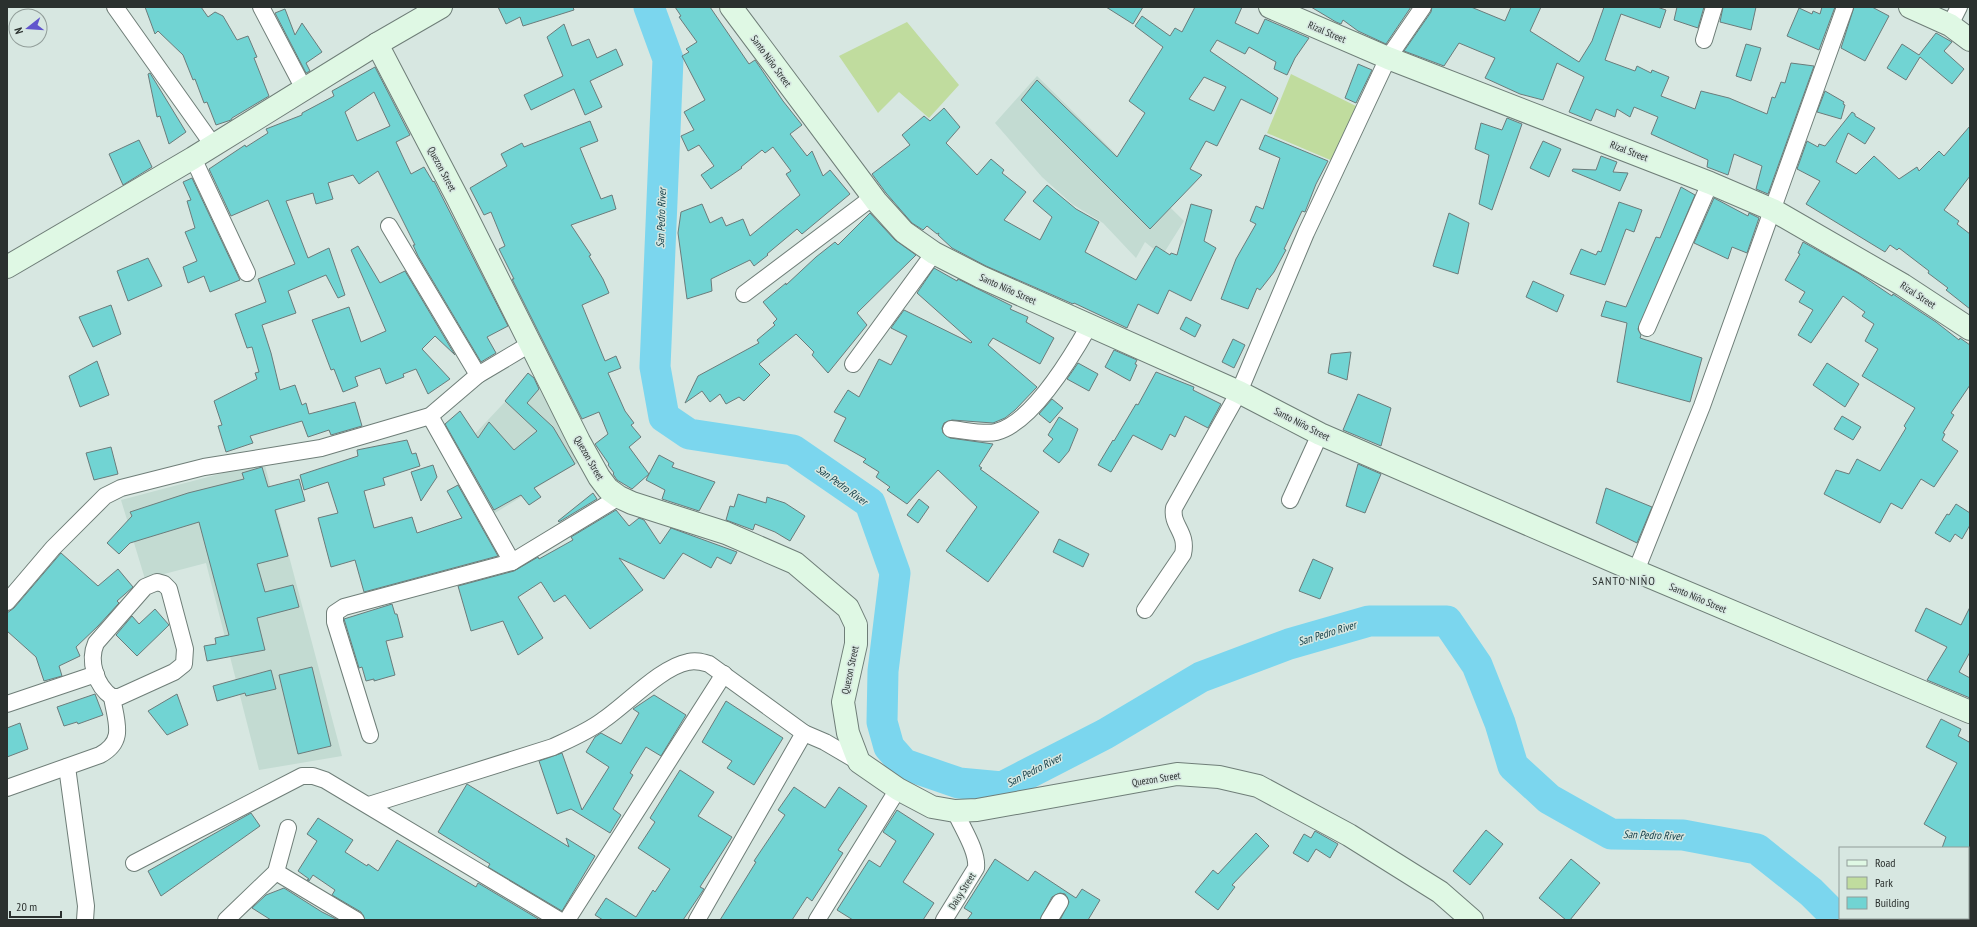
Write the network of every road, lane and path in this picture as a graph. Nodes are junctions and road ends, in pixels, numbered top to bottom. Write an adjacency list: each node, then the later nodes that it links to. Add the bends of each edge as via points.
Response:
1 (115, 7): 16 (street)
2 (261, 7): 15 (street)
3 (731, 7): 19 (street, Santo Niño Street)
4 (1270, 7): 14 (street, Rizal Street)
5 (1423, 7): 14 (street)
6 (1714, 7): 11 (street)
7 (1845, 7): 20 (street)
8 (1910, 7): 10 (street)
9 (431, 10): 13 (street)
10 (1954, 16): 12 (street)
11 (1704, 40)
12 (1970, 40)
13 (377, 44): 15 (street); 29 (street, Quezon Street)
14 (1388, 58): 18 (street, Rizal Street); 32 (street, via 1306,232)
15 (304, 89): 16 (street)
16 (213, 145): 17 (street)
17 (193, 158): 23 (street); 24 (street)
18 (1710, 182): 20 (street, Rizal Street); 27 (street)
19 (873, 197): 22 (street, Santo Niño Street, via 904,232); 25 (street)
20 (1773, 210): 28 (street, Rizal Street, via 1903,285); 39 (street, via 1702,406)
21 (389, 226): 31 (street)
22 (934, 254): 26 (street, Santo Niño Street); 30 (street)
23 (7, 267)
24 (246, 273)
25 (744, 294)
26 (1089, 326): 32 (street, Santo Niño Street); 34 (street, via 1069,362 1046,392 1015,422 995,432)
27 (1647, 328)
28 (1970, 329)
29 (530, 344): 31 (street); 36 (street, Quezon Street, via 599,477 608,489)
30 (853, 364)
31 (478, 375): 33 (street)
32 (1239, 392): 35 (street, Santo Niño Street); 41 (street, via 1174,508 1173,515 1185,545 1182,554)
33 (430, 416): 38 (street); 40 (street, via 321,448 204,467 121,488 105,496 92,508 53,548)
34 (951, 429)
35 (1320, 434): 37 (street); 39 (street, Santo Niño Street)
36 (619, 497): 38 (street); 49 (street, Quezon Street, via 726,533 795,562 848,608 856,625 856,644 843,702 848,733)
37 (1290, 500)
38 (512, 562): 48 (street, via 344,607 335,613 335,622)
39 (1636, 571): 46 (street, Santo Niño Street)
40 (7, 602)
41 (1145, 610)
42 (96, 674): 44 (street, via 102,688); 44 (street, via 92,659 96,643 145,587 157,582 164,584 169,589 186,649 184,664 174,672 119,697); 45 (street)
43 (724, 674): 47 (street); 53 (street, via 709,664 698,661 679,665 659,677 602,721 553,747); 63 (street)
44 (112, 697): 50 (street, via 118,734 113,746 100,755)
45 (7, 704)
46 (1970, 712)
47 (804, 733): 49 (street); 64 (street)
48 (370, 734)
49 (859, 762): 52 (street, Quezon Street)
50 (67, 767): 51 (street); 59 (street, via 86,906)
51 (7, 788)
52 (898, 788): 54 (street, Quezon Street, via 932,807); 65 (street)
53 (369, 805): 56 (street, via 324,780 302,776); 62 (street)
54 (955, 811): 66 (street, Daisy Street, via 977,859 976,868); 68 (street, Quezon Street, via 978,810 1177,774 1219,777 1258,786 1349,835 1440,892)
55 (288, 828): 57 (street)
56 (134, 863)
57 (276, 872): 60 (street); 61 (street)
58 (1060, 902): 67 (street)
59 (85, 920)
60 (226, 920)
61 (356, 920)
62 (559, 920)
63 (567, 920)
64 (697, 920)
65 (817, 920)
66 (944, 920)
67 (1049, 920)
68 (1472, 920)

